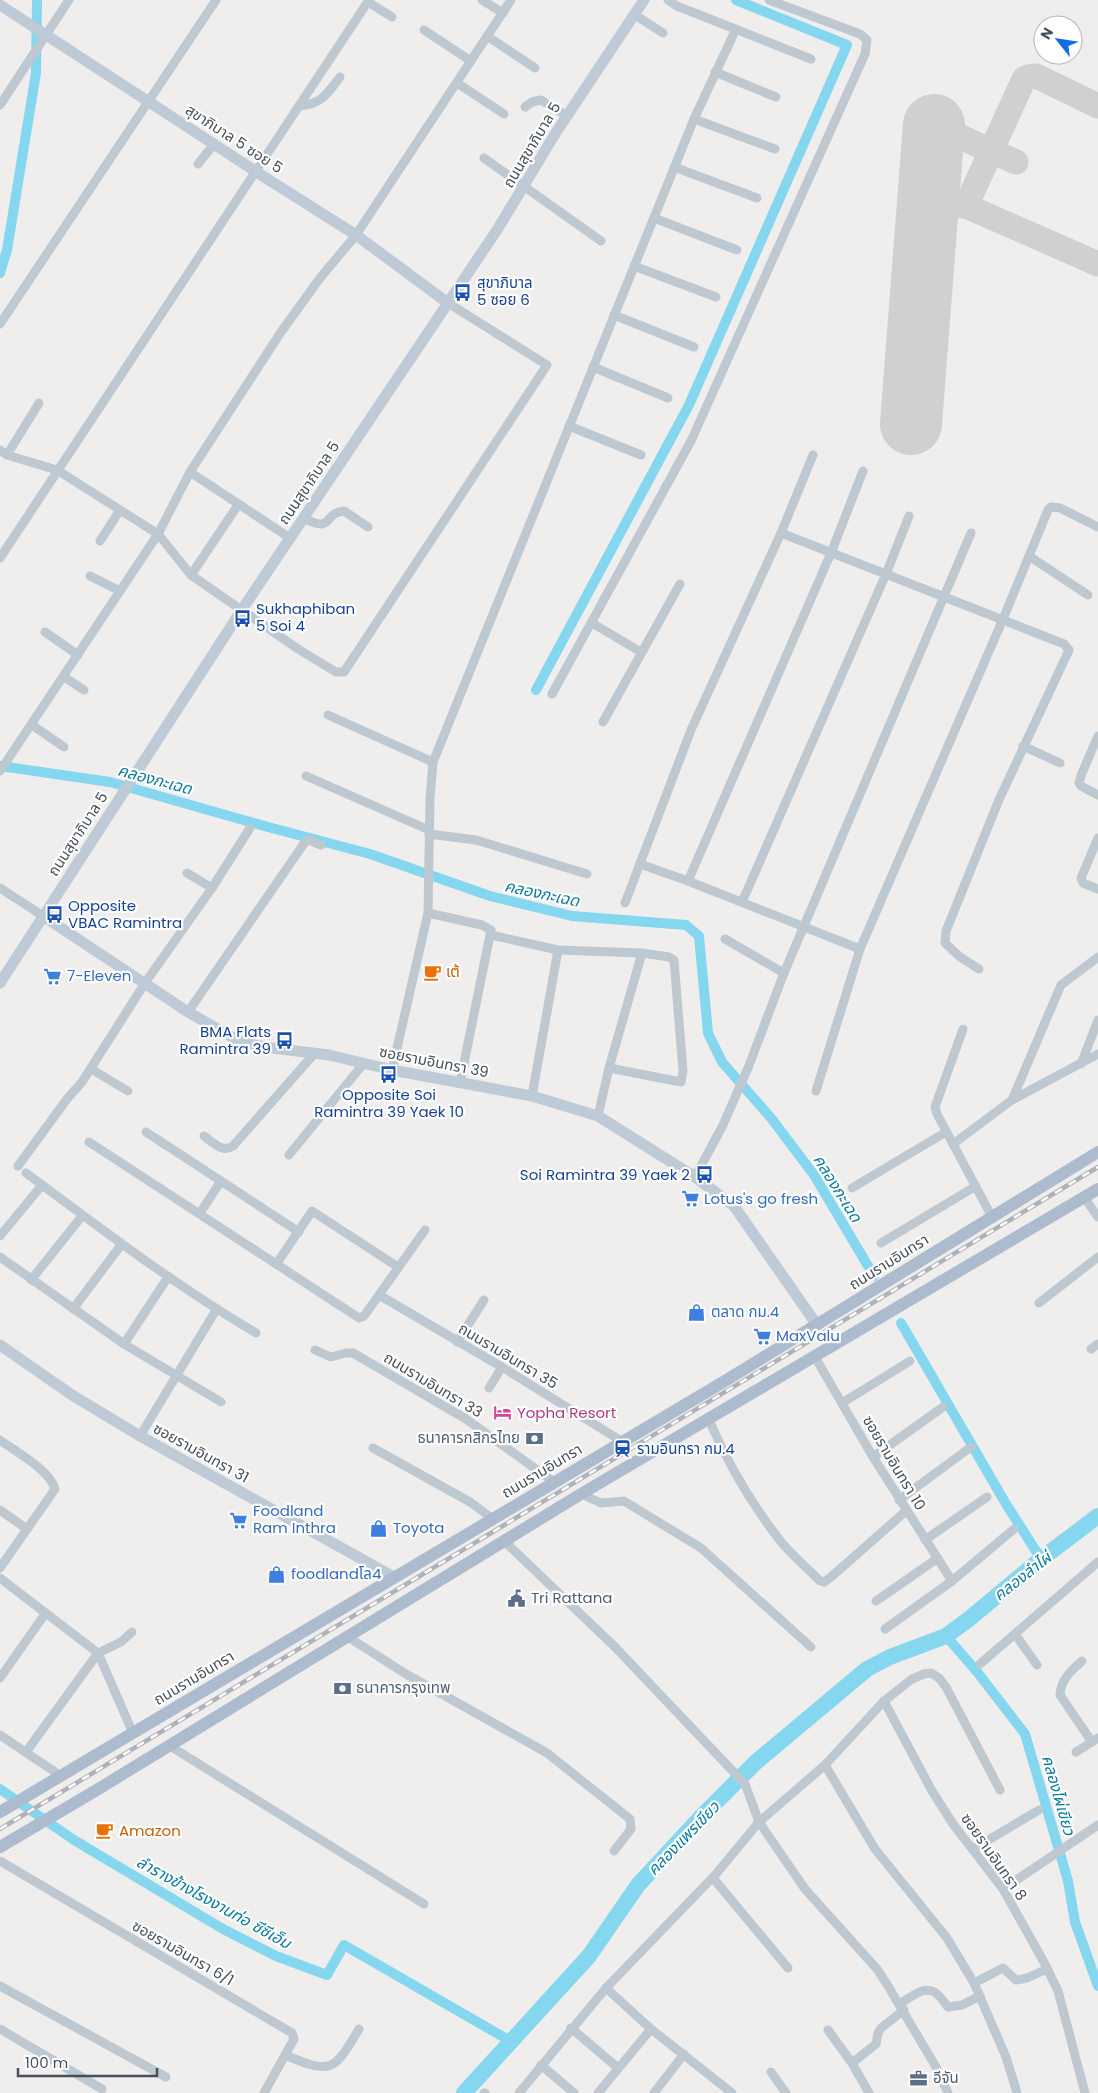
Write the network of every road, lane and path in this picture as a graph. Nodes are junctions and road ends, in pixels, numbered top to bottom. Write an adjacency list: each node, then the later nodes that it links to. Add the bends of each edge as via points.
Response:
1 (69, 0): 16 (street)
2 (216, 0): 25 (street)
3 (482, 0): 10 (street)
4 (511, 0): 10 (street)
5 (644, 0): 11 (street, ถนนสุขาภิบาล 5)
6 (668, 0): 14 (street)
7 (769, 0): 83 (street, via 860,34 867,40 865,54 691,441)
8 (368, 1): 12 (street); 27 (street)
9 (0, 5): 16 (street, สุขาภิบาล 5 ซอย 5)
10 (503, 13): 17 (street)
11 (635, 14): 15 (street); 30 (street, ถนนสุขาภิบาล 5)
12 (392, 17)
13 (424, 30): 19 (street)
14 (736, 30): 18 (street); 21 (street)
15 (663, 33)
16 (45, 36): 25 (street, สุขาภิบาล 5 ซอย 5); 26 (street)
17 (487, 36): 19 (street); 20 (street)
18 (811, 59)
19 (472, 61): 23 (street)
20 (535, 68)
21 (715, 72): 24 (street); 31 (street)
22 (340, 77): 27 (street, via 316,103)
23 (456, 82): 29 (street); 41 (street)
24 (776, 97)
25 (148, 103): 32 (street, สุขาภิบาล 5 ซอย 5); 48 (street)
26 (0, 105)
27 (299, 106): 37 (street)
28 (525, 108): 30 (street, via 541,100)
29 (504, 114)
30 (567, 116): 38 (street, ถนนสุขาภิบาล 5)
31 (694, 119): 33 (street); 36 (street)
32 (214, 144): 35 (street); 37 (street, สุขาภิบาล 5 ซอย 5)
33 (775, 150)
34 (484, 158): 38 (street)
35 (198, 164)
36 (674, 168): 39 (street); 40 (street)
37 (255, 172): 41 (street, สุขาภิบาล 5 ซอย 5); 57 (street)
38 (525, 186): 42 (street); 46 (street, ถนนสุขาภิบาล 5)
39 (757, 198)
40 (654, 218): 43 (street); 44 (street)
41 (356, 235): 46 (street, สุขาภิบาล 5 ซอย 5); 59 (street, via 281,332)
42 (601, 241)
43 (737, 250)
44 (634, 266): 45 (street); 47 (street)
45 (716, 297)
46 (448, 303): 63 (street, ถนนสุขาภิบาล 5); 81 (street, via 547,365 344,672 336,672)
47 (614, 315): 49 (street); 50 (street)
48 (0, 324)
49 (694, 347)
50 (593, 367): 51 (street); 53 (street)
51 (668, 398)
52 (39, 404): 54 (street)
53 (568, 426): 55 (street); 96 (street)
54 (4, 452): 57 (street)
55 (641, 455)
56 (813, 455): 66 (street)
57 (57, 470): 61 (street); 72 (street)
58 (863, 471): 71 (street)
59 (190, 472): 60 (street); 68 (street)
60 (238, 505): 69 (street); 75 (street)
61 (120, 510): 68 (street); 70 (street)
62 (909, 516): 74 (street)
63 (303, 518): 64 (street, via 322,525 344,511); 69 (street, ถนนสุขาภิบาล 5)
64 (368, 527)
65 (1098, 527): 73 (street, via 1060,508 1050,507)
66 (781, 533): 71 (street); 105 (street, via 690,730)
67 (970, 533): 80 (street)
68 (158, 534): 75 (street); 78 (street)
69 (290, 538): 81 (street, ถนนสุขาภิบาล 5)
70 (100, 540)
71 (831, 553): 74 (street); 108 (street)
72 (0, 556)
73 (1029, 556): 79 (street); 82 (street)
74 (886, 574): 80 (street); 112 (street)
75 (191, 575): 81 (street)
76 (90, 576): 78 (street)
77 (680, 584): 85 (street)
78 (120, 591): 86 (street)
79 (1088, 595)
80 (944, 597): 82 (street); 116 (street)
81 (241, 611): 115 (street, ถนนสุขาภิบาล 5)
82 (1003, 619): 94 (street, via 1064,644 1069,650); 119 (street)
83 (592, 622): 85 (street); 89 (street)
84 (45, 632): 86 (street)
85 (641, 652): 91 (street)
86 (78, 655): 87 (street)
87 (64, 676): 88 (street); 92 (street)
88 (84, 690)
89 (552, 694)
90 (328, 715): 96 (street)
91 (603, 722)
92 (32, 726): 95 (street); 98 (street)
93 (1098, 736): 100 (street, via 1079,782)
94 (1023, 746): 97 (street); 123 (street, via 944,938 950,949)
95 (64, 747)
96 (433, 762): 102 (street)
97 (1060, 762)
98 (0, 771)
99 (306, 776): 102 (street)
100 (1098, 794)
101 (250, 828): 110 (street)
102 (429, 832): 107 (street, via 476,840); 114 (street)
103 (1098, 838): 111 (street, via 1081,878 1083,883)
104 (321, 844): 127 (street, via 305,842)
105 (640, 864): 108 (street); 113 (street)
106 (187, 873): 110 (street)
107 (587, 874)
108 (688, 881): 112 (street)
109 (0, 888): 115 (street, ซอยรามอินทรา 39)
110 (212, 888): 126 (street)
111 (1098, 889)
112 (742, 902): 116 (street)
113 (625, 903)
114 (428, 913): 117 (street, via 482,925 491,930); 136 (street)
115 (43, 916): 125 (street, ถนนสุขาภิบาล 5); 126 (street, ซอยรามอินทรา 39)
116 (804, 926): 119 (street); 124 (street)
117 (490, 935): 120 (street); 137 (street)
118 (725, 939): 124 (street)
119 (860, 949): 139 (street)
120 (558, 950): 121 (street); 140 (street)
121 (642, 953): 134 (street); 134 (street, via 669,957 676,963 681,1082)
122 (1098, 957): 141 (street, via 1061,985)
123 (979, 969)
124 (784, 973): 152 (street, via 748,1068)
125 (0, 983)
126 (145, 983): 127 (street, ซอยรามอินทรา 39); 135 (street)
127 (188, 1012): 130 (street, ซอยรามอินทรา 39, via 237,1040)
128 (1098, 1020): 133 (street)
129 (963, 1029): 144 (street, via 935,1107)
130 (314, 1054): 132 (street, ซอยรามอินทรา 39); 145 (street, via 233,1146 222,1149)
131 (1098, 1054): 133 (street)
132 (364, 1063): 136 (street, ซอยรามอินทรา 39); 149 (street)
133 (1081, 1064): 141 (street)
134 (609, 1068): 142 (street)
135 (91, 1069): 138 (street); 150 (street)
136 (392, 1070): 137 (street, ซอยรามอินทรา 39)
137 (460, 1084): 140 (street, ซอยรามอินทรา 39)
138 (128, 1090)
139 (816, 1091)
140 (532, 1096): 142 (street, ซอยรามอินทรา 39)
141 (1012, 1100): 147 (street)
142 (598, 1116): 152 (street, ซอยรามอินทรา 39)
143 (146, 1132): 153 (street)
144 (946, 1132): 147 (street); 156 (street)
145 (204, 1136)
146 (89, 1142): 159 (street)
147 (952, 1144): 155 (street)
148 (1098, 1152): 161 (main road, ถนนรามอินทรา)
149 (289, 1155)
150 (18, 1166)
151 (26, 1173): 154 (street)
152 (695, 1178): 179 (street, ซอยรามอินทรา 39, via 734,1206)
153 (221, 1181): 159 (street); 164 (street)
154 (42, 1185): 160 (street); 165 (street)
155 (976, 1186): 161 (street); 166 (street)
156 (852, 1188)
157 (1098, 1188): 158 (main road)
158 (1084, 1197): 162 (street); 185 (main road)
159 (200, 1213): 170 (street)
160 (82, 1216): 167 (street); 173 (street)
161 (992, 1217): 179 (main road, ถนนรามอินทรา)
162 (1098, 1217)
163 (425, 1230): 171 (street)
164 (299, 1232): 170 (street); 171 (street, via 312,1211)
165 (0, 1236)
166 (881, 1243)
167 (121, 1245): 172 (street); 177 (street)
168 (0, 1257): 173 (street)
169 (1098, 1257): 176 (street)
170 (277, 1263): 174 (street, via 359,1318)
171 (398, 1267): 174 (street)
172 (168, 1277): 178 (street); 182 (street)
173 (31, 1280): 177 (street)
174 (379, 1295): 181 (street, ถนนรามอินทรา 35)
175 (484, 1300): 181 (street)
176 (1039, 1303)
177 (73, 1309): 182 (street)
178 (216, 1310): 180 (street); 188 (street)
179 (817, 1325): 196 (main road, ถนนรามอินทรา)
180 (256, 1333)
181 (457, 1342): 187 (street, ถนนรามอินทรา 35)
182 (124, 1344): 188 (street)
183 (0, 1345): 194 (street, ซอยรามอินทรา 31, via 72,1395)
184 (315, 1350): 200 (street, ถนนรามอินทรา 33, via 331,1357 353,1353 466,1419)
185 (815, 1357): 191 (street, ซอยรามอินทรา 10); 193 (main road)
186 (910, 1361): 191 (street)
187 (502, 1367): 189 (street); 196 (street, ถนนรามอินทรา 35)
188 (177, 1375): 190 (street); 194 (street)
189 (489, 1388)
190 (221, 1402)
191 (842, 1404): 199 (street, ซอยรามอินทรา 10)
192 (943, 1407): 199 (street)
193 (709, 1420): 201 (main road); 205 (street, via 736,1476 758,1508 783,1544 820,1581 831,1577)
194 (140, 1436): 214 (street, ซอยรามอินทรา 31)
195 (0, 1440): 207 (street, via 53,1482 55,1489)
196 (623, 1442): 200 (main road, ถนนรามอินทรา)
197 (971, 1447): 203 (street)
198 (373, 1448): 206 (street, via 470,1502)
199 (873, 1457): 203 (street, ซอยรามอินทรา 10)
200 (554, 1482): 206 (main road, ถนนรามอินทรา)
201 (581, 1494): 210 (main road); 223 (street, via 601,1503 624,1501 701,1548)
202 (987, 1496): 209 (street)
203 (899, 1500): 205 (street, ซอยรามอินทรา 10)
204 (0, 1510): 207 (street)
205 (906, 1510): 209 (street, ซอยรามอินทรา 10)
206 (493, 1519): 214 (main road, ถนนรามอินทรา)
207 (27, 1529): 213 (street)
208 (1014, 1529): 216 (street)
209 (925, 1540): 211 (street, ซอยรามอินทรา 10)
210 (504, 1541): 222 (main road); 241 (street, via 592,1624 735,1772 745,1784)
211 (938, 1558): 216 (street, ซอยรามอินทรา 10); 217 (street)
212 (1097, 1566): 221 (street)
213 (0, 1568)
214 (394, 1577): 230 (main road, ถนนรามอินทรา)
215 (0, 1578): 218 (street)
216 (952, 1582): 219 (street)
217 (876, 1600)
218 (45, 1614): 224 (street); 228 (street)
219 (885, 1629)
220 (132, 1632): 224 (street, via 121,1642)
221 (1015, 1634): 226 (street); 227 (street)
222 (348, 1637): 233 (main road); 245 (street, via 406,1674 547,1753 622,1813 630,1820 631,1829)
223 (811, 1647)
224 (98, 1653): 230 (street); 234 (street)
225 (1082, 1661): 232 (street, via 1063,1680 1060,1694)
226 (980, 1664)
227 (1037, 1665)
228 (0, 1678)
229 (884, 1701): 236 (street); 238 (street, via 912,1679 931,1673 939,1678); 244 (street, ซอยรามอินทรา 8, via 932,1791)
230 (133, 1733): 237 (main road, ถนนรามอินทรา)
231 (0, 1736): 234 (street)
232 (1095, 1740): 235 (street)
233 (170, 1746): 243 (main road); 249 (street)
234 (26, 1752): 237 (street)
235 (1076, 1752)
236 (825, 1765): 241 (street); 252 (street, via 875,1849 947,1938)
237 (61, 1776): 240 (main road, ถนนรามอินทรา)
238 (1000, 1790)
239 (1039, 1810): 244 (street)
240 (0, 1812)
241 (759, 1822): 247 (street); 256 (street, via 805,1889 876,1969)
242 (1098, 1825): 248 (street)
243 (0, 1847)
244 (973, 1849): 248 (street, ซอยรามอินทรา 8)
245 (614, 1851)
246 (0, 1862): 263 (street, ซอยรามอินทรา 6/1, via 292,2033 294,2038)
247 (713, 1878): 250 (street); 254 (street)
248 (1003, 1889): 251 (street, ซอยรามอินทรา 8)
249 (424, 1904)
250 (788, 1968)
251 (1048, 1969): 252 (street, via 1016,1980 1003,1968); 280 (street, ซอยรามอินทรา 8, via 1058,1991)
252 (974, 1983): 255 (street)
253 (0, 1986): 268 (street)
254 (606, 1988): 257 (street); 260 (street)
255 (980, 1996): 256 (street, via 962,2005 948,2007 930,1989 923,1990); 279 (street, via 1006,2057)
256 (902, 2007): 264 (street, via 881,2028 876,2044); 278 (street)
257 (572, 2028): 265 (street); 266 (street)
258 (0, 2029): 269 (street)
259 (359, 2029): 263 (street, via 342,2057 331,2066 316,2067)
260 (651, 2029): 262 (street); 266 (street)
261 (828, 2030): 264 (street)
262 (684, 2054): 274 (street); 275 (street)
263 (286, 2055): 270 (street, ซอยรามอินทรา 6/1)
264 (852, 2063): 277 (street)
265 (541, 2065): 271 (street); 272 (street)
266 (618, 2068): 273 (street)
267 (771, 2072): 276 (street)
268 (166, 2077)
269 (102, 2089)
270 (264, 2093)
271 (520, 2093)
272 (574, 2093)
273 (598, 2093)
274 (654, 2093)
275 (732, 2093)
276 (786, 2093)
277 (869, 2093)
278 (948, 2093)
279 (1017, 2093)
280 (1085, 2093)

